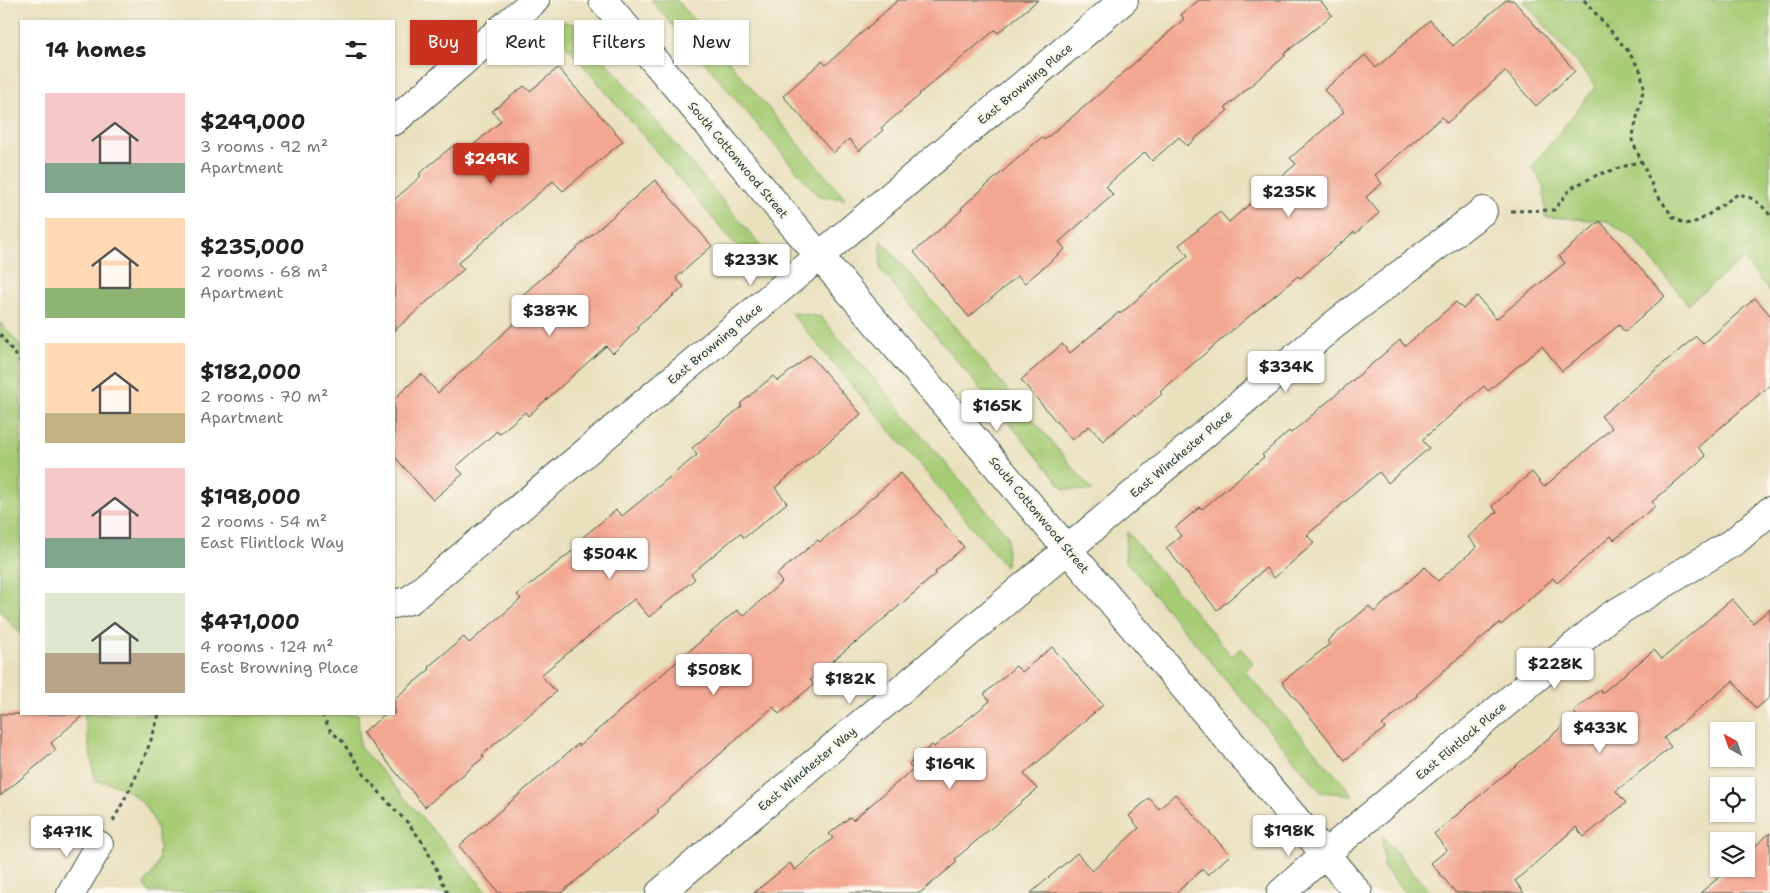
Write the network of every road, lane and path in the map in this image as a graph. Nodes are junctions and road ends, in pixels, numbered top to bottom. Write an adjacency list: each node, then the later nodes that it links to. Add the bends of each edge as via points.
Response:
1 (535, 0): 5 (street)
2 (602, 0): 9 (street, South Cottonwood Street)
3 (1124, 0): 9 (street, East Browning Place)
4 (1584, 0): 6 (path, via 1628,50 1640,70 1644,86 1632,140)
5 (395, 119)
6 (1641, 161): 7 (path, via 1597,175 1571,188 1554,210); 8 (path, via 1655,192 1674,217 1685,224 1699,221 1738,194 1751,197)
7 (1483, 211): 13 (street, East Winchester Place, via 1335,324)
8 (1770, 215)
9 (820, 256): 13 (street, South Cottonwood Street); 14 (street, East Browning Place, via 410,600)
10 (0, 334): 11 (path)
11 (20, 361)
12 (1770, 511): 18 (street, East Flintlock Place, via 1735,541 1610,616)
13 (1068, 549): 18 (street, South Cottonwood Street); 21 (street, East Winchester Way)
14 (395, 604)
15 (159, 715): 17 (path, via 135,780)
16 (322, 715): 19 (path, via 366,777 424,844)
17 (100, 845): 20 (street)
18 (1325, 854): 22 (street, East Flintlock Place); 23 (street, South Cottonwood Street)
19 (449, 892)
20 (71, 893)
21 (660, 893)
22 (1281, 893)
23 (1358, 893)

